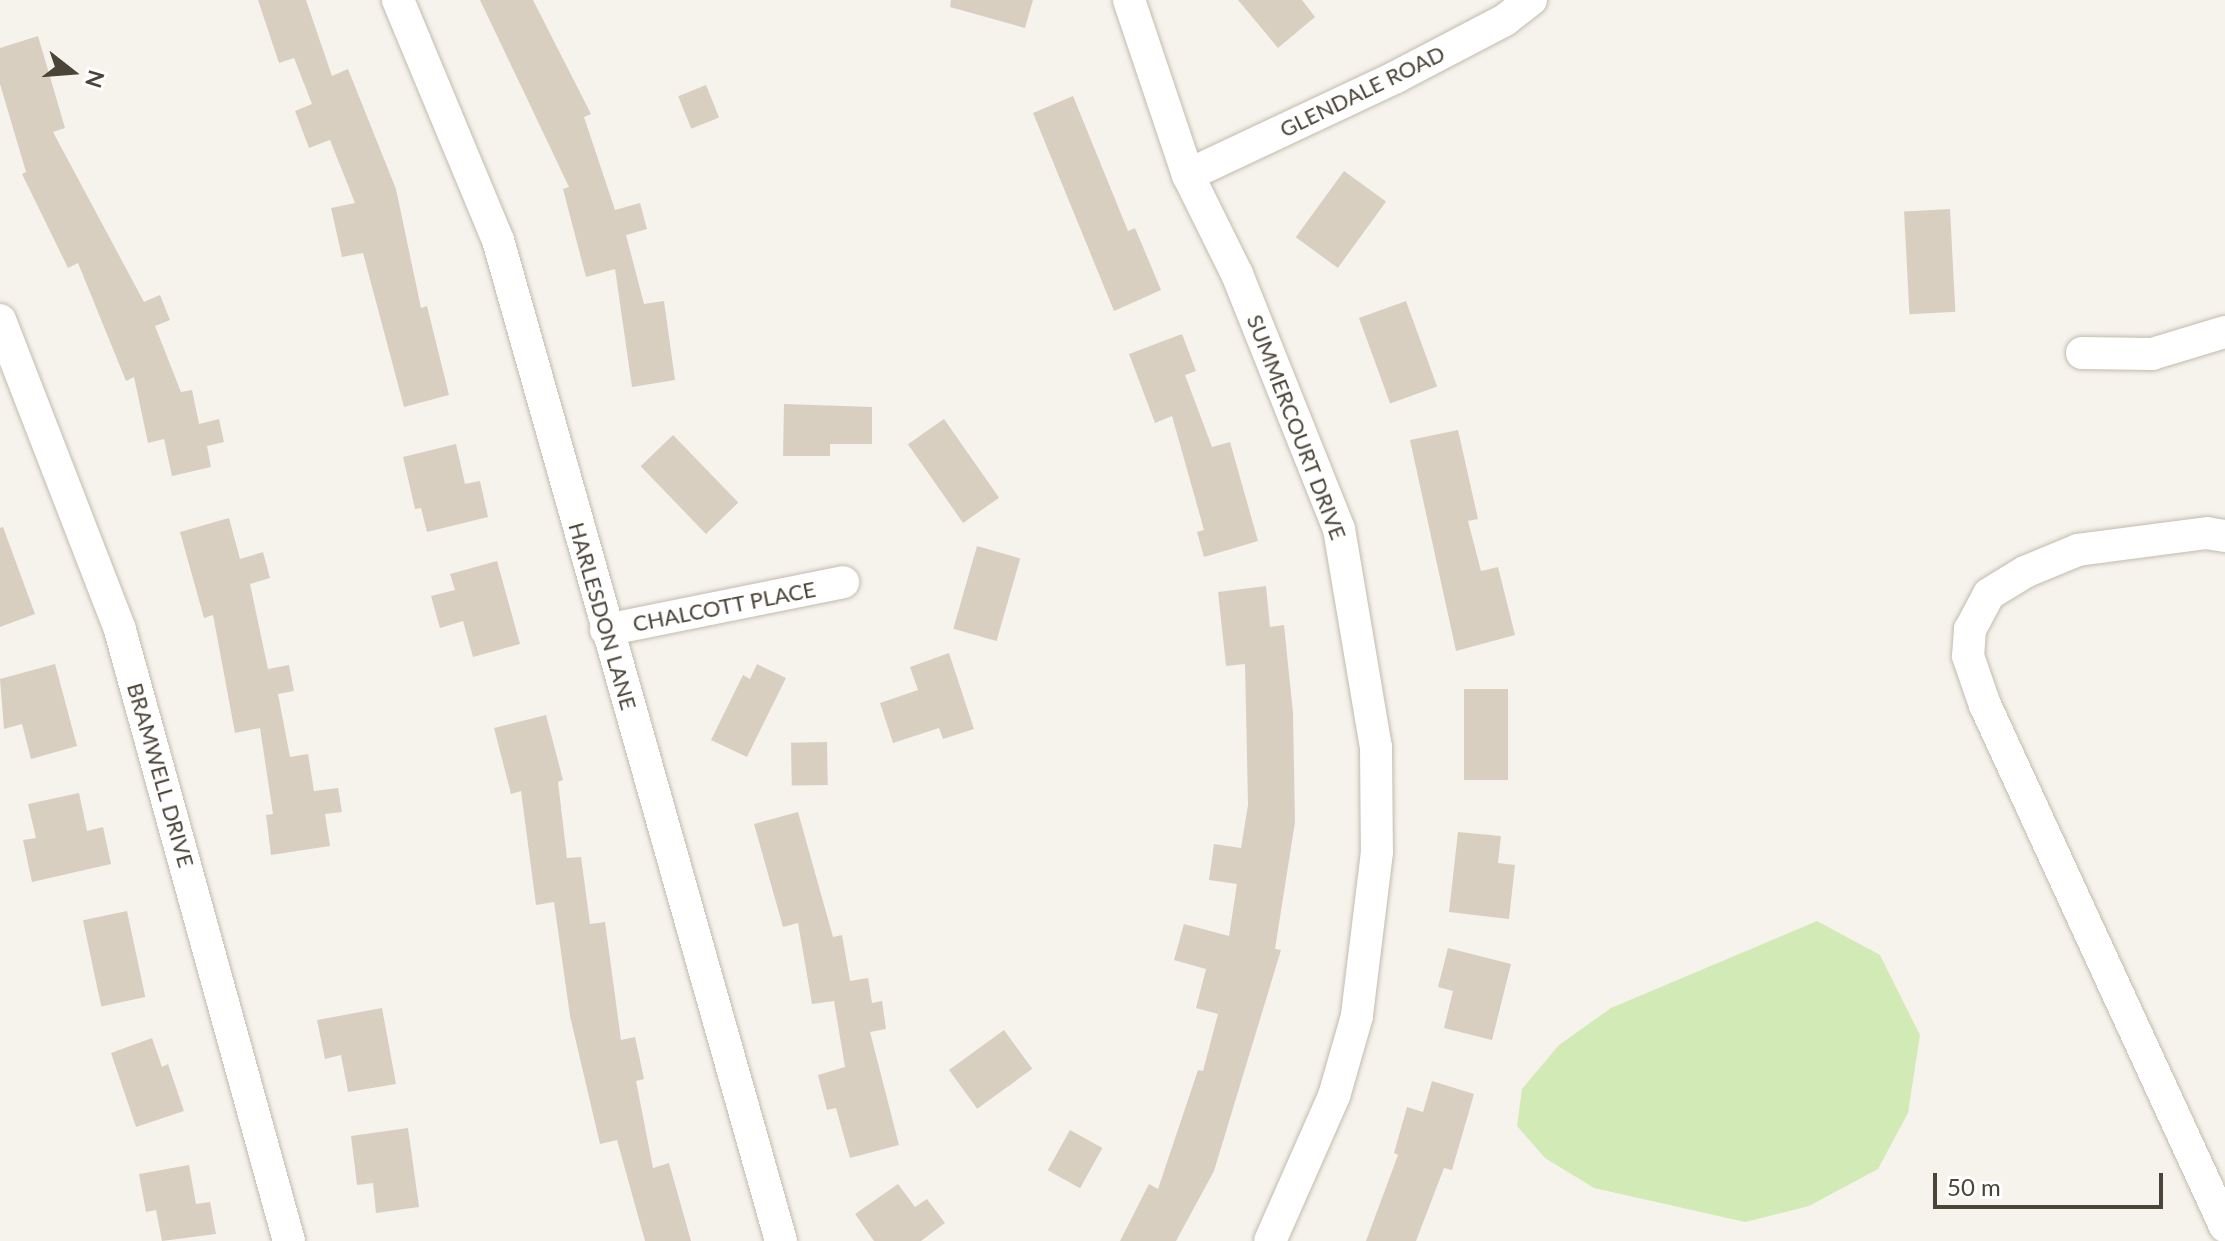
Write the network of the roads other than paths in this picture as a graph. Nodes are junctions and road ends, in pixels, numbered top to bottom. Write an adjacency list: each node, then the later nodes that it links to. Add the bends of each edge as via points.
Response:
1 (398, 0): 10 (street, HARLESDON LANE, via 498,240)
2 (1129, 0): 4 (street, SUMMERCOURT DRIVE)
3 (1531, 0): 4 (street, GLENDALE ROAD, via 1505,20 1396,77)
4 (1188, 175): 14 (street, SUMMERCOURT DRIVE, via 1237,274 1339,529 1376,747 1377,852 1357,1016 1334,1096)
5 (0, 320): 12 (street, BRAMWELL DRIVE, via 128,657)
6 (2225, 332): 7 (street, via 2152,354)
7 (2082, 353)
8 (2225, 536): 11 (street, via 2207,533 2078,550 2025,572 1989,594 1970,629 1968,656 1985,705)
9 (843, 582): 10 (street, CHALCOTT PLACE)
10 (606, 630): 13 (street, HARLESDON LANE)
11 (2225, 1226)
12 (289, 1241)
13 (781, 1241)
14 (1270, 1241)

